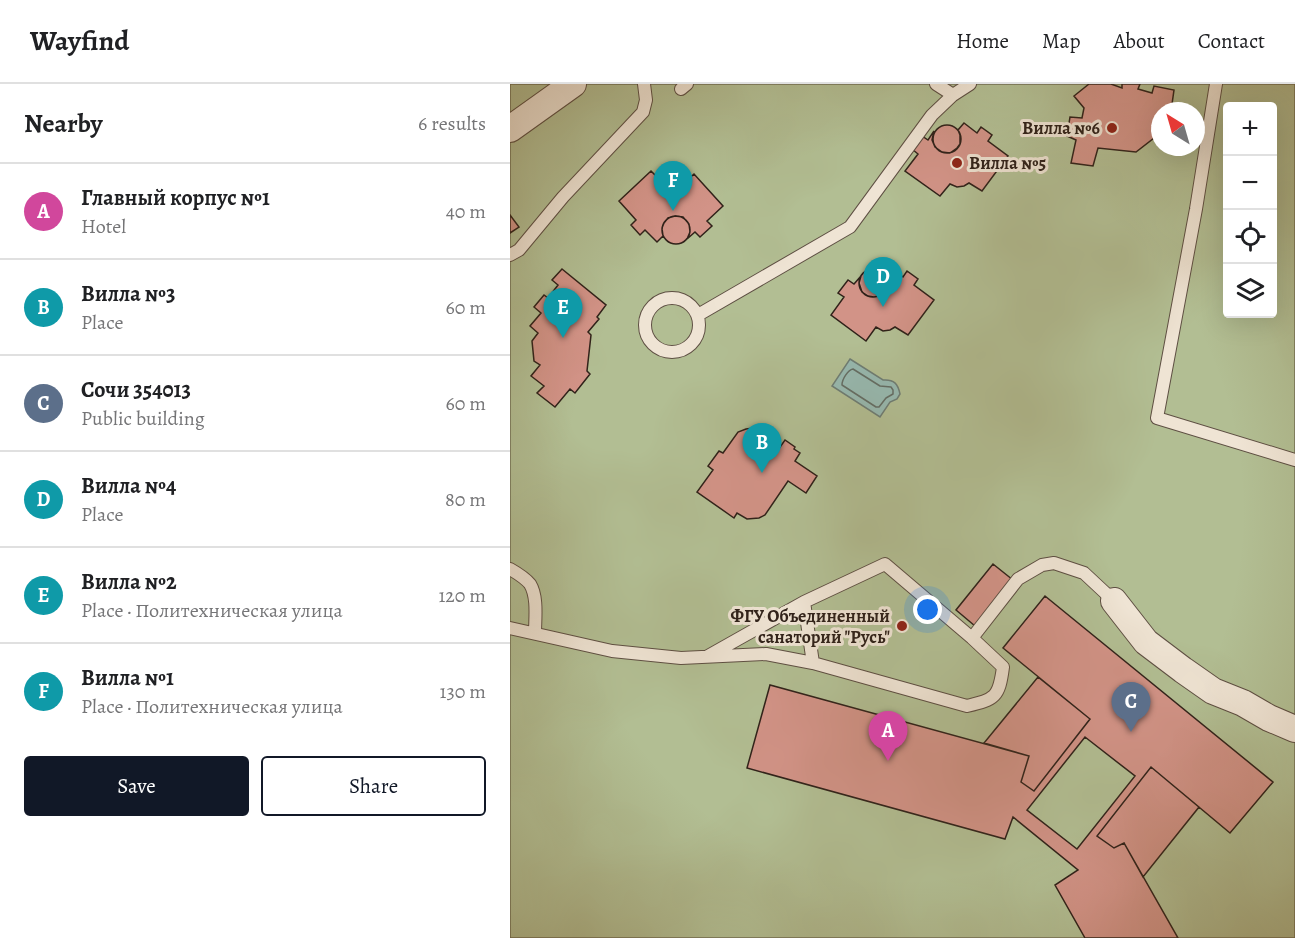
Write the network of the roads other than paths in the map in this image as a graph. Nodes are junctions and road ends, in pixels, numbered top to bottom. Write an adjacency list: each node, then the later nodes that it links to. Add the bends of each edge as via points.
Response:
1 (573, 84): 7 (street)
2 (644, 84): 8 (lane, via 643,112 519,250)
3 (936, 84): 6 (lane)
4 (970, 84): 6 (lane)
5 (1216, 84): 10 (lane, via 1157,418)
6 (953, 94): 9 (lane, via 932,115 850,227)
7 (510, 129)
8 (510, 255)
9 (698, 315): 9 (lane, via 692,305 673,297 653,306 643,325 651,344 669,353 681,351 697,336)
10 (1295, 460)
11 (510, 569): 15 (lane, via 531,585)
12 (1114, 601): 16 (lane, via 1084,573 1054,563 1042,565 1018,579); 19 (street, via 1146,642 1190,676 1213,691)
13 (804, 602): 16 (lane, via 885,564); 17 (lane); 18 (lane)
14 (510, 628): 15 (lane)
15 (535, 633): 17 (lane, via 612,651 681,658)
16 (972, 638): 18 (lane, via 1003,667 1001,687 990,700 967,706)
17 (708, 656): 18 (lane, via 766,654)
18 (813, 663)
19 (1295, 729)

